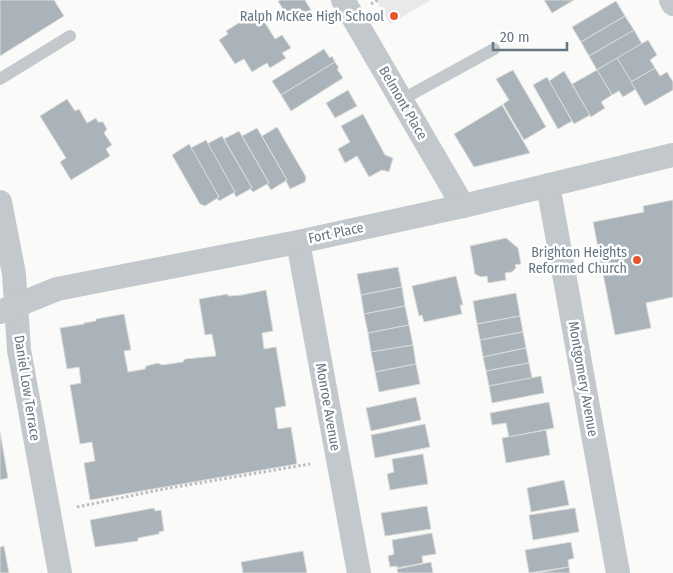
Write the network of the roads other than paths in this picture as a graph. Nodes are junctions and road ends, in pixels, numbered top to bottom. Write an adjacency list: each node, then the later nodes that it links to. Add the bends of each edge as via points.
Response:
1 (343, 0): 7 (street, Belmont Place)
2 (670, 0): 3 (street)
3 (673, 4)
4 (70, 36): 6 (lane)
5 (494, 49): 7 (lane)
6 (0, 79)
7 (401, 100): 11 (street, Belmont Place)
8 (673, 155): 9 (street, Fort Place)
9 (548, 185): 11 (street, Fort Place); 16 (street, Montgomery Avenue)
10 (0, 202): 13 (street, Daniel Low Terrace, via 14,274)
11 (463, 206): 12 (street, Fort Place)
12 (298, 242): 13 (street, Fort Place, via 57,289); 15 (street, Monroe Avenue)
13 (8, 308): 14 (street, Daniel Low Terrace)
14 (60, 573)
15 (359, 573)
16 (618, 573)

